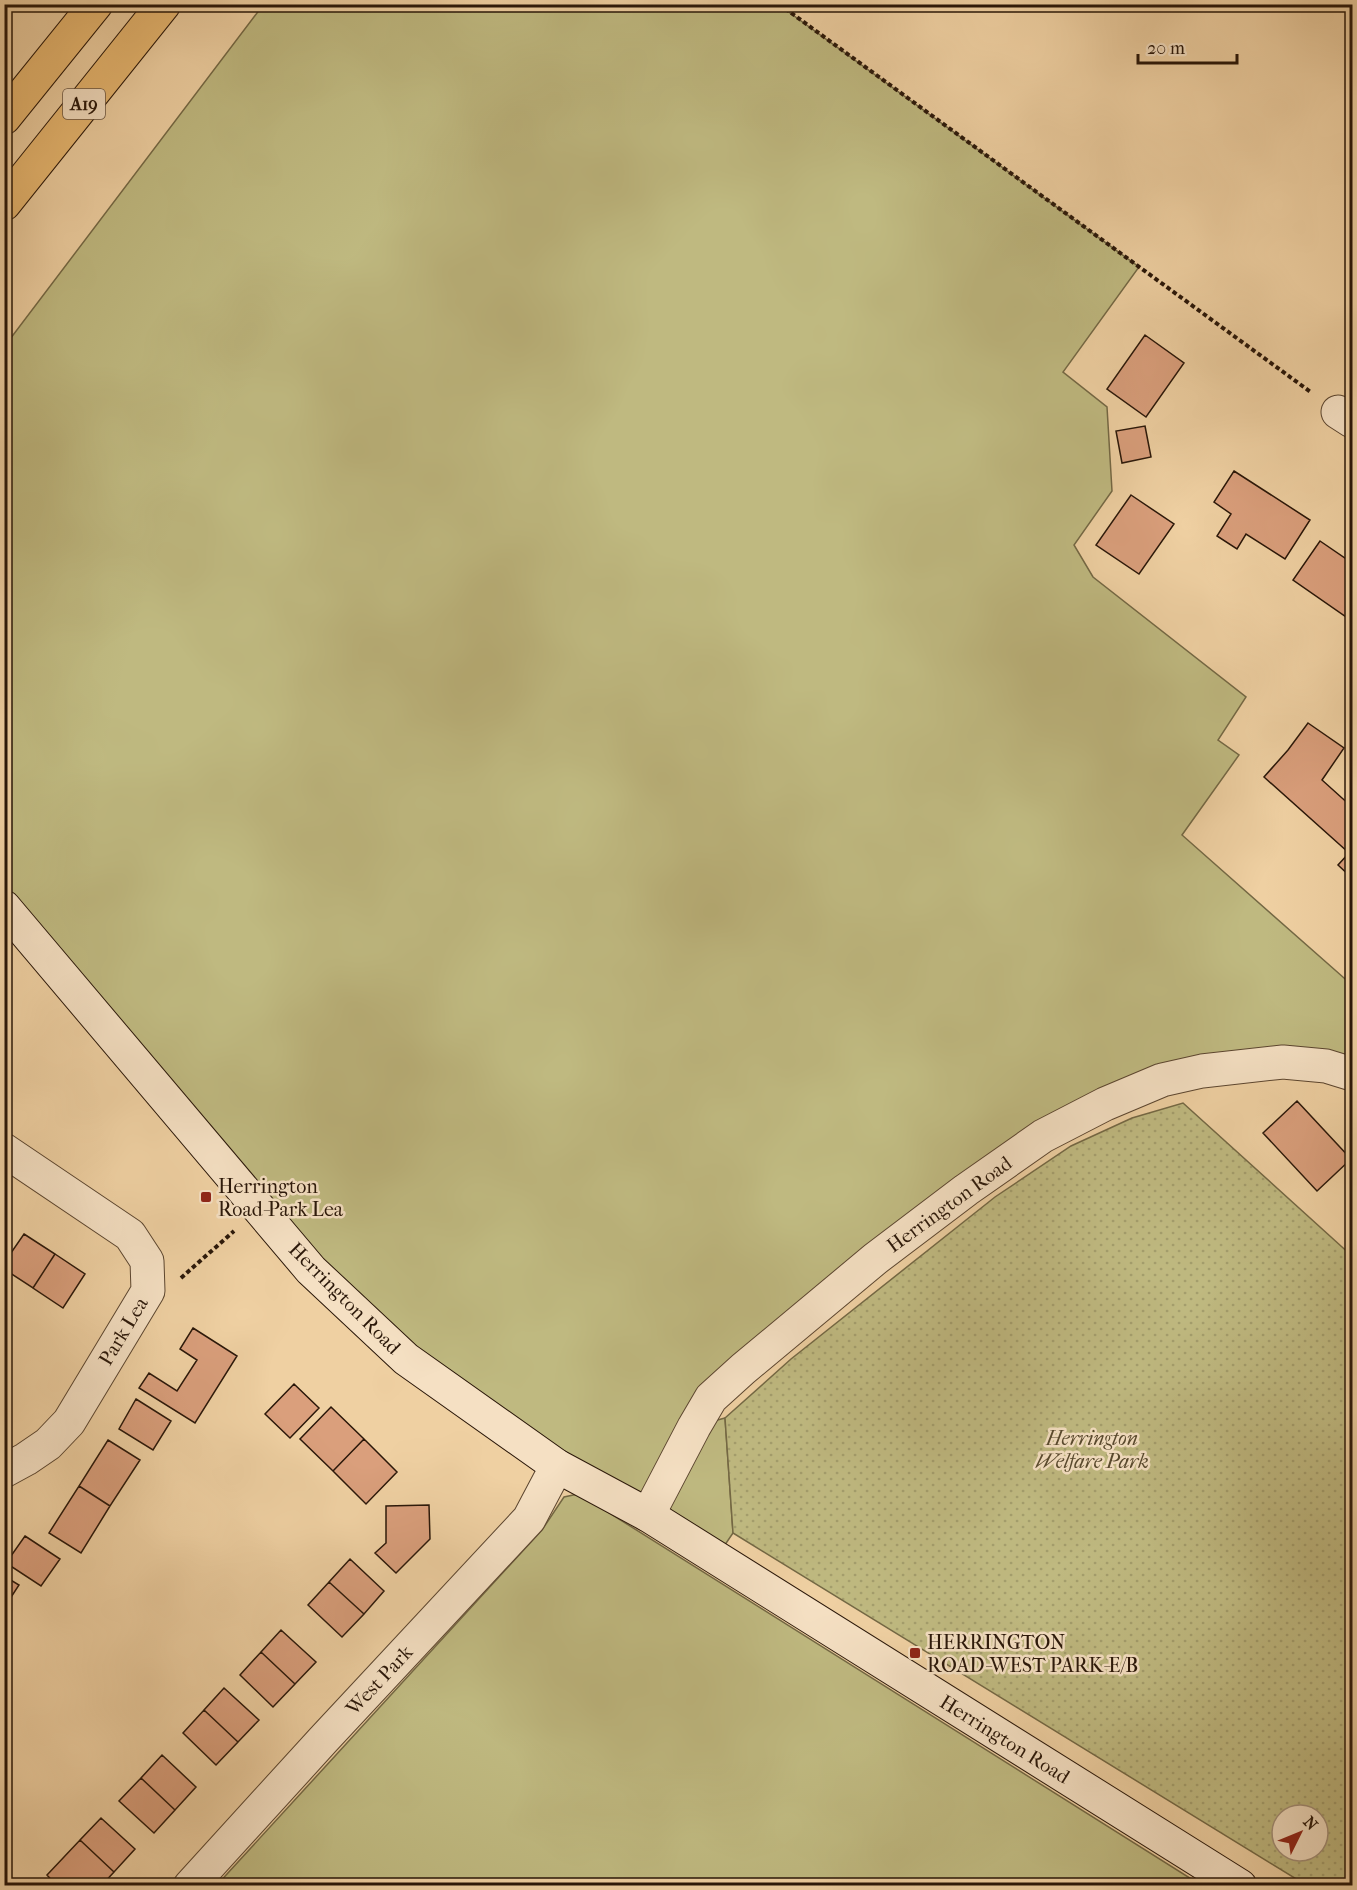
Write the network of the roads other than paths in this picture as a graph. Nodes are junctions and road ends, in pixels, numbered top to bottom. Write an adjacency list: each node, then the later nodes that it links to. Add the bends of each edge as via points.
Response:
1 (96, 4): 3 (highway, A19)
2 (164, 4): 4 (highway, A19)
3 (4, 118)
4 (4, 204)
5 (4, 907): 8 (street, Herrington Road, via 311,1270 406,1359)
6 (1353, 1074): 10 (street, Herrington Road, via 1326,1066 1283,1062 1202,1071 1162,1080 1043,1136 875,1259 711,1398)
7 (4, 1150): 9 (street, Park Lea, via 130,1235 147,1261 148,1291 69,1422 48,1444)
8 (557, 1466): 10 (street, Herrington Road); 11 (street, West Park, via 529,1519)
9 (4, 1471)
10 (648, 1515): 12 (street, Herrington Road)
11 (190, 1886)
12 (1240, 1886)

